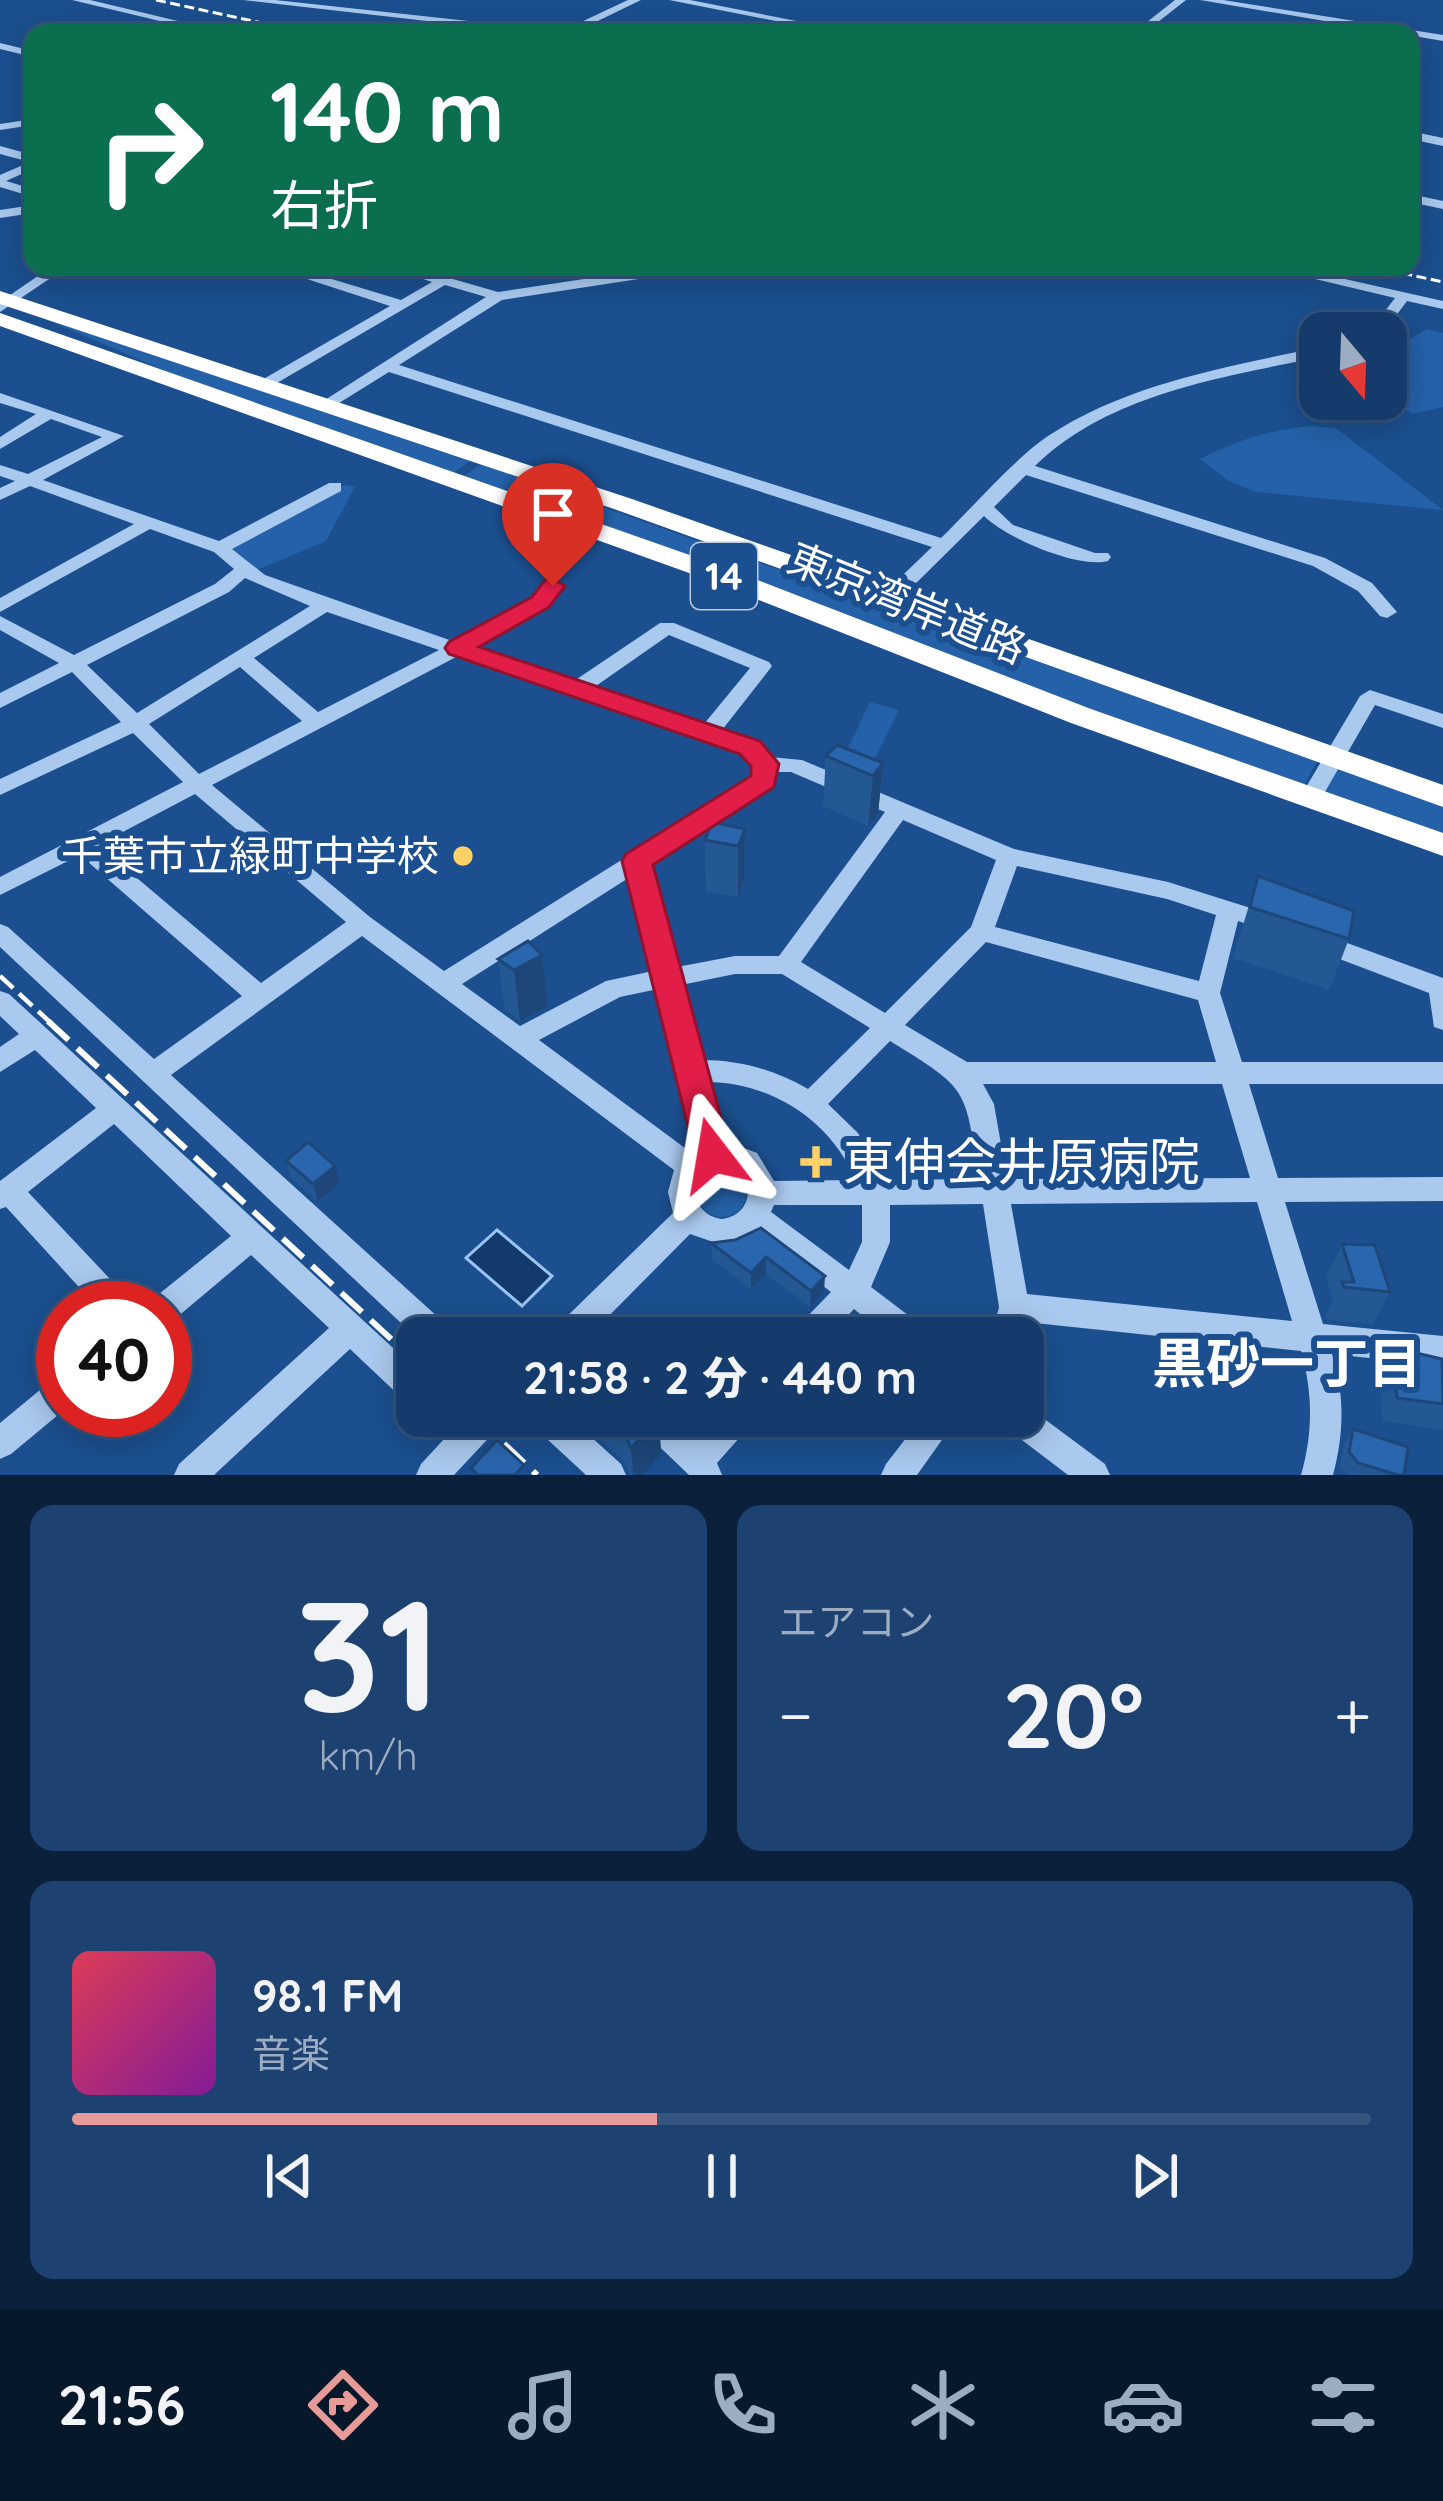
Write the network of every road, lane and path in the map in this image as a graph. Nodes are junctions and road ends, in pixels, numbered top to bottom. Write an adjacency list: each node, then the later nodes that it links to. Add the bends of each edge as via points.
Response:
1 (77, 0): 7 (street)
2 (248, 0): 8 (street)
3 (633, 0): 9 (street); 10 (street)
4 (674, 0): 11 (street)
5 (1181, 0): 12 (street)
6 (1205, 0): 13 (street)
7 (183, 24)
8 (475, 24)
9 (580, 24)
10 (590, 24)
11 (804, 24)
12 (1150, 24)
13 (1355, 24)
14 (47, 276): 24 (street)
15 (307, 276): 22 (street)
16 (429, 276): 19 (street)
17 (631, 276): 20 (street)
18 (1313, 276): 21 (street)
19 (443, 280): 20 (street); 22 (street)
20 (498, 296): 27 (street)
21 (1404, 296): 23 (street); 25 (street)
22 (400, 304): 28 (street)
23 (1443, 305)
24 (2, 306): 28 (highway, 東京湾岸道路 / 14); 64 (highway, 東京湾岸道路 / 14, via 278,422 712,572)
25 (1391, 312)
26 (1299, 357): 33 (street, via 1139,396 1075,425)
27 (387, 366): 30 (street); 40 (street)
28 (265, 384): 30 (highway, 東京湾岸道路 / 14)
29 (0, 398): 31 (street)
30 (325, 405): 45 (highway, 東京湾岸道路 / 14)
31 (49, 413): 32 (street); 35 (street, via 116,436)
32 (0, 444)
33 (1023, 467): 38 (street); 48 (street, via 1319,562 1365,587)
34 (0, 470): 35 (street)
35 (28, 480): 37 (street); 39 (street)
36 (335, 487): 41 (street)
37 (0, 495)
38 (983, 506): 40 (street); 42 (street, via 1007,530)
39 (149, 522): 41 (street); 47 (street)
40 (944, 545): 45 (street)
41 (220, 548): 43 (street)
42 (1102, 557)
43 (244, 570): 46 (street); 52 (street)
44 (553, 585): 50 (street, via 541,602)
45 (890, 598): 59 (highway, 東京湾岸道路 / 14)
46 (325, 605): 50 (street); 51 (street)
47 (0, 606)
48 (1387, 613)
49 (0, 622): 52 (street)
50 (458, 648): 53 (street); 56 (street)
51 (242, 658): 56 (street); 57 (street)
52 (75, 664): 54 (street); 57 (street)
53 (578, 689): 58 (street); 58 (street, via 667,627 761,666)
54 (0, 701)
55 (1443, 721): 59 (street, via 1370,696)
56 (317, 722): 61 (street)
57 (134, 724): 61 (street); 62 (street)
58 (708, 733): 60 (street, via 750,747)
59 (1332, 758): 63 (highway, 東京湾岸道路 / 14); 64 (street)
60 (765, 764): 65 (street, via 794,765); 69 (street, via 764,781)
61 (198, 785): 66 (street); 72 (street)
62 (0, 788)
63 (1443, 796)
64 (1310, 799): 67 (highway, 東京湾岸道路 / 14)
65 (899, 810): 68 (street); 75 (street)
66 (82, 844): 70 (street); 80 (street)
67 (1443, 845)
68 (1009, 856): 71 (street); 73 (street)
69 (637, 861): 76 (street); 77 (street)
70 (0, 887)
71 (1229, 908): 78 (street); 79 (street)
72 (362, 922): 77 (street); 80 (street)
73 (981, 932): 79 (street); 83 (street)
74 (0, 933): 91 (street)
75 (786, 965): 76 (street); 83 (street)
76 (668, 978): 85 (street, via 614,988); 87 (street)
77 (443, 984): 85 (street)
78 (1442, 988): 82 (street)
79 (1208, 993): 89 (street)
80 (260, 997): 91 (street)
81 (0, 1001): 84 (street)
82 (1443, 1019)
83 (888, 1026): 88 (street); 92 (street)
84 (37, 1035): 86 (street); 93 (street)
85 (518, 1039): 94 (street)
86 (0, 1061)
87 (692, 1071): 92 (street, via 756,1076); 94 (street)
88 (962, 1073): 89 (street); 96 (street, via 982,1104)
89 (1232, 1073): 90 (street); 97 (street)
90 (1443, 1073)
91 (153, 1075): 107 (street)
92 (808, 1107): 98 (street, via 857,1148)
93 (114, 1109): 99 (street); 102 (street)
94 (701, 1160): 100 (street, via 749,1162 758,1171); 101 (street, via 679,1195)
95 (1443, 1189): 97 (street)
96 (996, 1190): 97 (street); 98 (street); 106 (street)
97 (1271, 1190): 113 (street)
98 (874, 1191): 100 (street); 105 (street, via 876,1242)
99 (4, 1194): 103 (street)
100 (760, 1205): 101 (street, via 743,1225 714,1229); 105 (street)
101 (689, 1216): 108 (street)
102 (252, 1236): 104 (street); 112 (street)
103 (90, 1281)
104 (192, 1286)
105 (850, 1289): 109 (street); 110 (street)
106 (1014, 1307): 111 (street); 113 (street)
107 (416, 1317)
108 (587, 1317)
109 (825, 1317)
110 (887, 1317)
111 (1011, 1317)
112 (350, 1329): 115 (street); 126 (street)
113 (1312, 1337): 114 (street); 130 (street, via 1328,1410)
114 (1443, 1351)
115 (396, 1372)
116 (36, 1413): 123 (street)
117 (458, 1437): 125 (street)
118 (568, 1437): 127 (street)
119 (672, 1437): 124 (street)
120 (724, 1437): 124 (street)
121 (927, 1437): 128 (street)
122 (1044, 1437): 129 (street)
123 (0, 1443)
124 (703, 1467)
125 (437, 1473)
126 (190, 1475)
127 (610, 1475)
128 (897, 1475)
129 (1094, 1475)
130 (1317, 1475)

